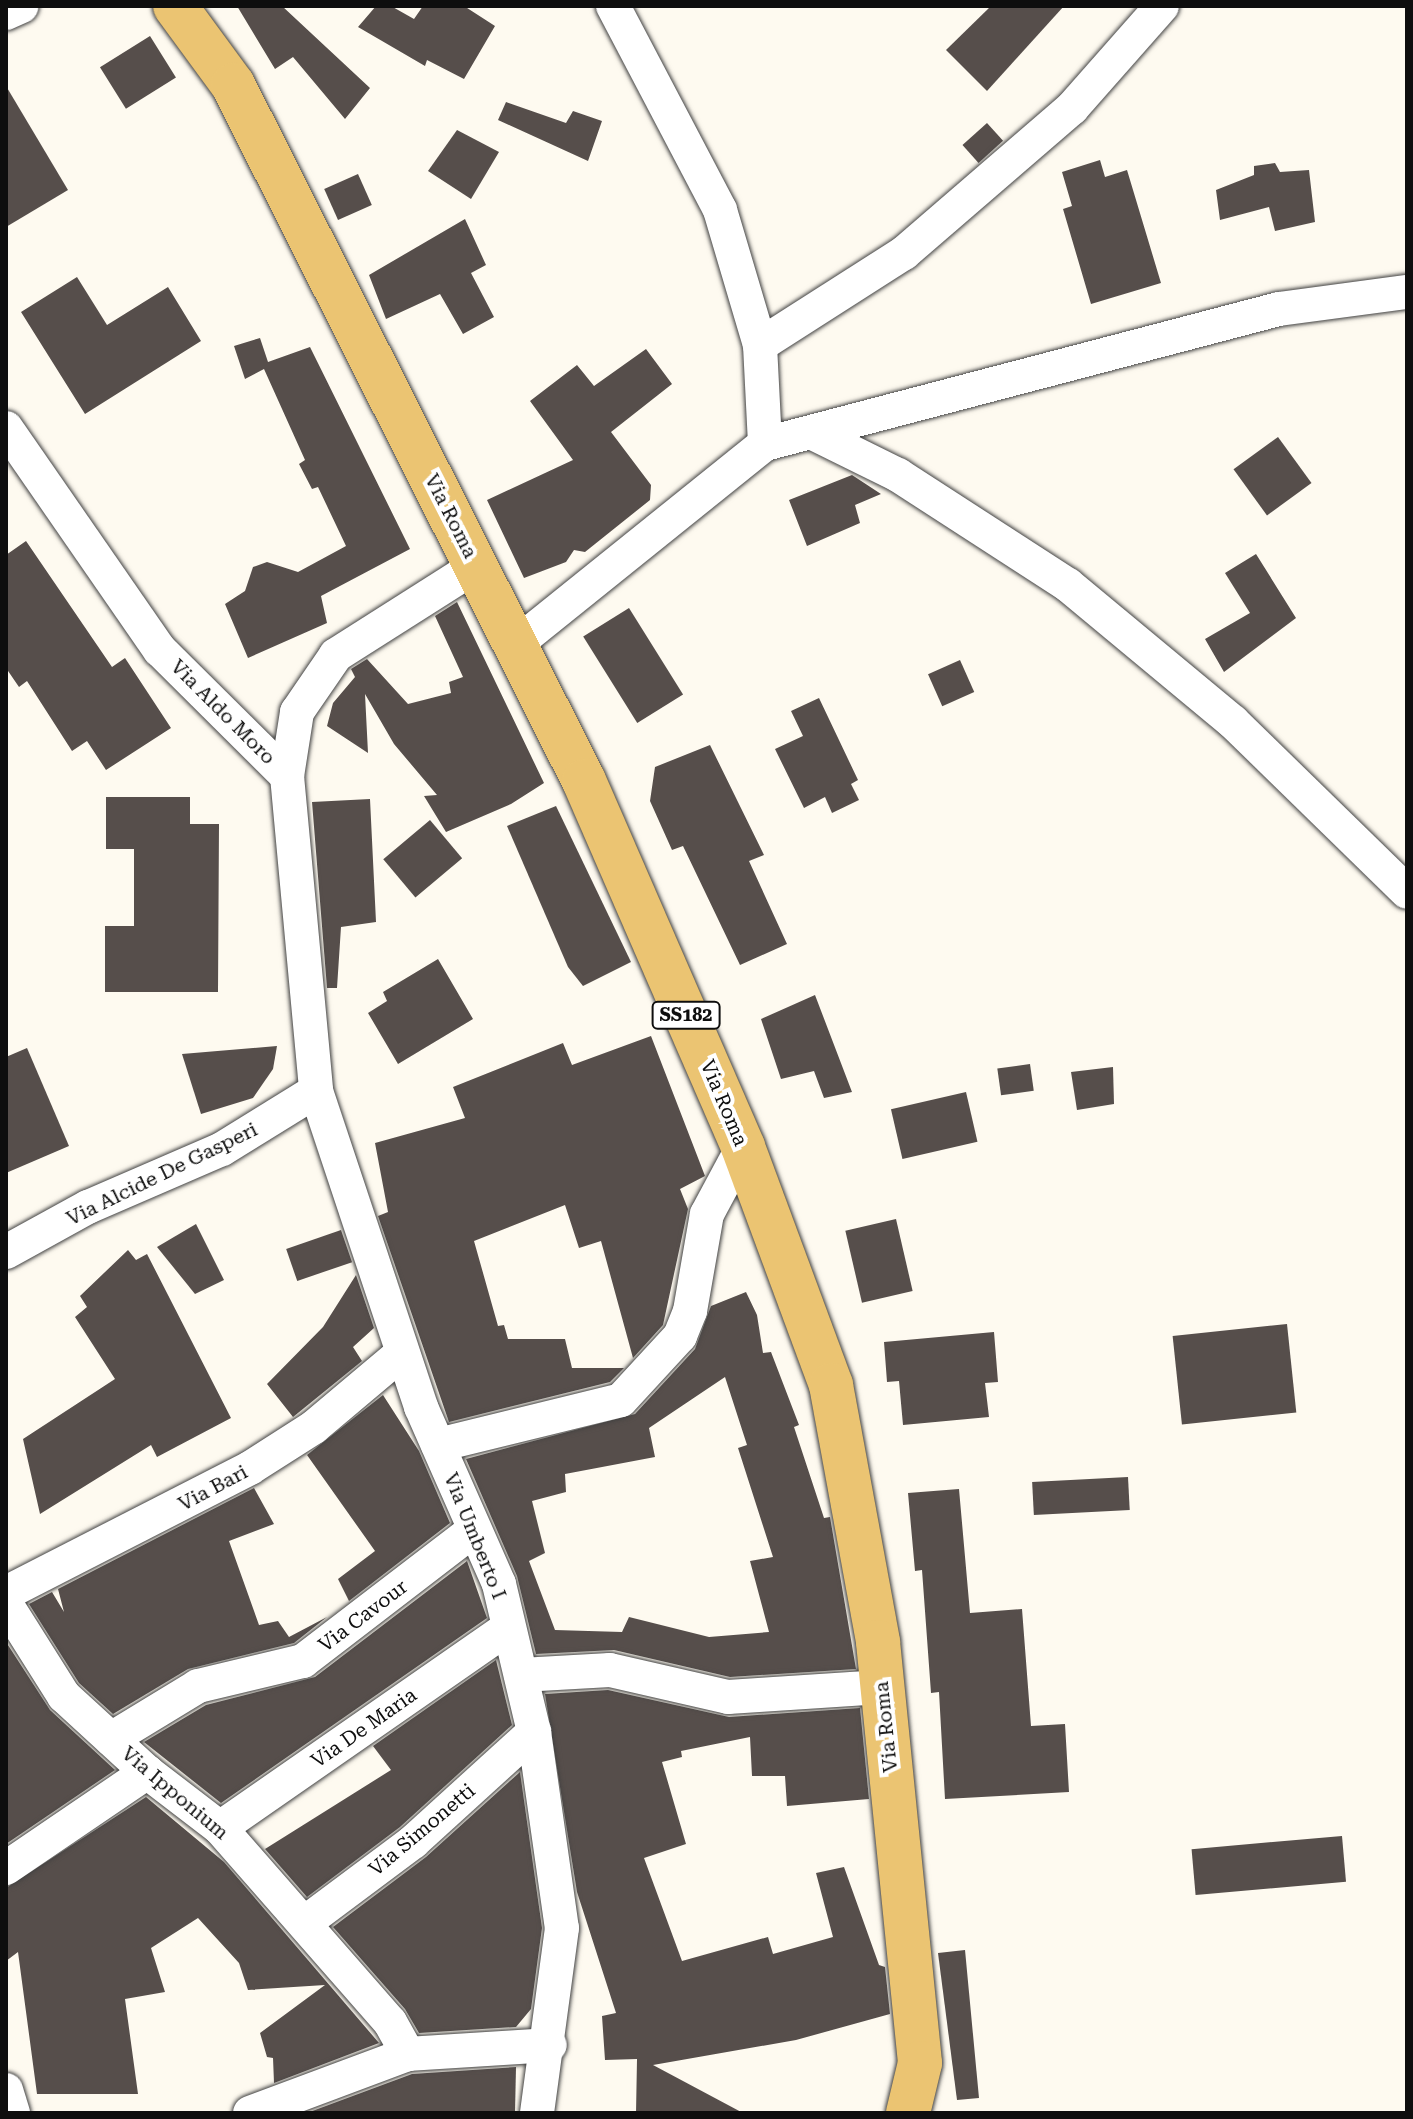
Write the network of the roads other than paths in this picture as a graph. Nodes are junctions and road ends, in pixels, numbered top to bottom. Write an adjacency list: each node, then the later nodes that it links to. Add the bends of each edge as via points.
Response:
1 (22, 6): 5 (street)
2 (175, 6): 11 (main road, Via Roma / SS182, via 233,85)
3 (613, 6): 7 (street, via 720,210)
4 (1162, 6): 7 (street, via 1072,108 904,253)
5 (6, 13)
6 (1407, 292): 9 (street, via 1279,309)
7 (760, 345): 10 (street)
8 (6, 428): 13 (street, Via Aldo Moro, via 160,650)
9 (813, 433): 10 (street); 14 (street, via 898,475 1068,585 1233,722)
10 (765, 444): 12 (street)
11 (476, 566): 12 (main road, Via Roma / SS182); 13 (street, via 336,655 297,712)
12 (516, 644): 16 (main road, Via Roma / SS182, via 584,781)
13 (287, 776): 15 (street, Via Aldo Moro)
14 (1407, 892)
15 (316, 1091): 17 (street, Via Alcide De Gasperi, via 222,1149 88,1207); 18 (street, Via Umberto I)
16 (743, 1147): 19 (street, via 707,1214 690,1311 680,1336 621,1400); 25 (main road, Via Roma / SS182, via 831,1385)
17 (6, 1252)
18 (402, 1353): 19 (street, Via Umberto I); 21 (street, Via Bari, via 314,1427 250,1468)
19 (438, 1445): 20 (street, Via Umberto I)
20 (474, 1530): 23 (street, Via Umberto I, via 499,1584); 27 (street, Via Cavour, via 303,1661 198,1686)
21 (6, 1593)
22 (6, 1604): 27 (street, Via Ipponium, via 64,1696)
23 (508, 1628): 24 (street, Via Umberto I); 29 (street, Via De Maria)
24 (521, 1675): 25 (street, via 610,1670 728,1697); 26 (street, Via Umberto I)
25 (882, 1687): 38 (main road, Via Roma / SS182, via 920,2063)
26 (534, 1732): 31 (street, Via Simonetti, via 413,1842); 32 (street, Via Umberto I, via 562,1928)
27 (111, 1739): 28 (street, Via Ipponium)
28 (147, 1772): 29 (street, Via Ipponium); 30 (street)
29 (220, 1828): 31 (street, Via Ipponium)
30 (6, 1868)
31 (306, 1922): 33 (street, Via Ipponium, via 390,2022)
32 (550, 2045): 33 (street); 37 (street, Via Umberto I)
33 (408, 2054): 36 (street)
34 (6, 2090): 35 (street)
35 (13, 2113)
36 (250, 2113)
37 (537, 2113)
38 (908, 2113)

